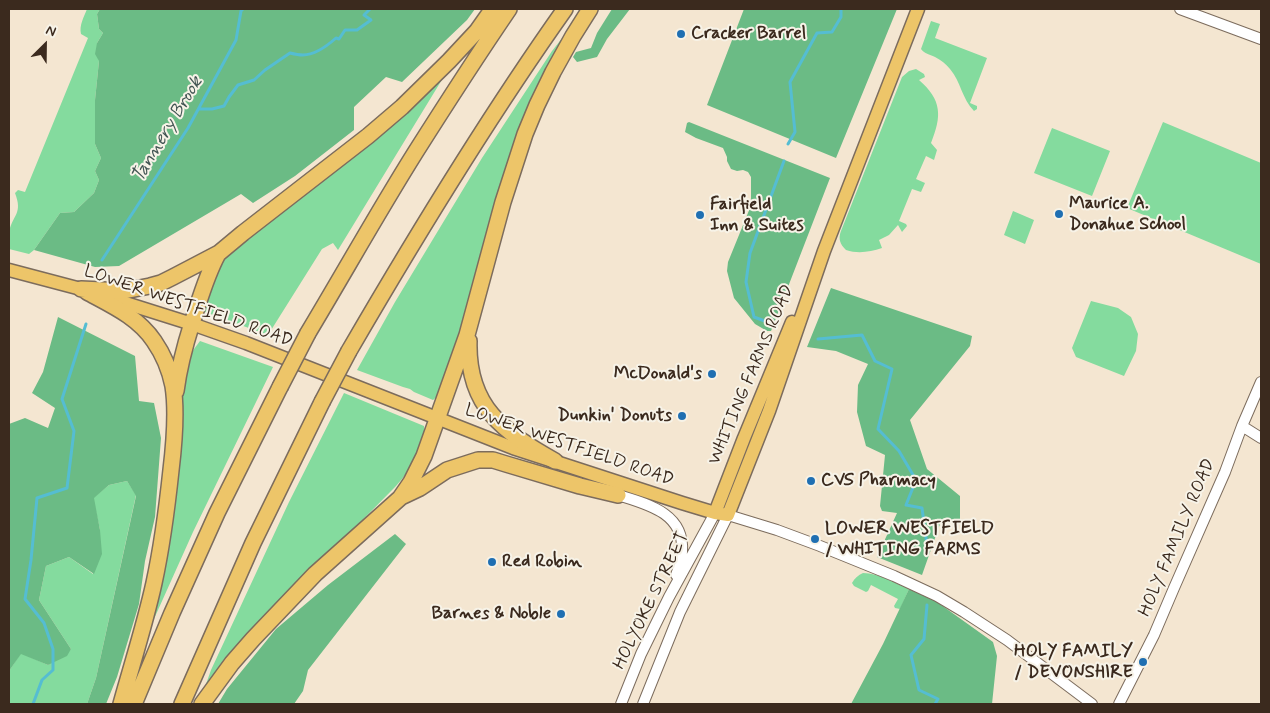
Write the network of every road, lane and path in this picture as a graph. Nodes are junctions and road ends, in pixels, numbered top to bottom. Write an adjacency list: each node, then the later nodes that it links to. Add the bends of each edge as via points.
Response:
1 (497, 9): 9 (highway, via 444,67 396,112)
2 (509, 9): 27 (highway, bridge, via 415,153 308,333 217,513)
3 (565, 9): 28 (highway, bridge, via 446,188 349,351 249,551)
4 (590, 9): 13 (highway, via 553,72 525,134)
5 (918, 9): 8 (main road, WHITING FARMS ROAD)
6 (1180, 9): 7 (street)
7 (1261, 39)
8 (824, 252): 23 (main road, WHITING FARMS ROAD, via 774,364); 24 (main road, WHITING FARMS ROAD, via 769,412)
9 (219, 254): 11 (highway, via 150,286 124,291); 12 (highway, via 210,269)
10 (9, 270): 11 (main road, LOWER WESTFIELD ROAD)
11 (81, 289): 12 (main road, LOWER WESTFIELD ROAD); 15 (highway, via 116,308 150,335 169,372)
12 (192, 324): 15 (highway); 16 (main road, LOWER WESTFIELD ROAD)
13 (469, 328): 16 (highway); 19 (highway, via 471,371 488,410 509,432)
14 (1261, 382): 17 (street, HOLY FAMILY ROAD)
15 (174, 403): 26 (highway, via 172,465 160,555)
16 (437, 418): 19 (main road, LOWER WESTFIELD ROAD); 22 (highway, via 419,468)
17 (1242, 426): 18 (street); 33 (street, HOLY FAMILY ROAD, via 1154,635)
18 (1261, 438)
19 (556, 461): 20 (main road, LOWER WESTFIELD ROAD)
20 (589, 472): 21 (street); 23 (main road, LOWER WESTFIELD ROAD)
21 (618, 496): 22 (highway, via 494,460 478,460 447,470); 25 (street, via 664,513 680,532 682,553)
22 (400, 498): 29 (highway, via 315,574 253,639)
23 (714, 513): 24 (main road, LOWER WESTFIELD ROAD); 25 (street, HOLYOKE STREET)
24 (728, 515): 31 (street, HOLYOKE STREET, via 680,612); 32 (street, LOWER WESTFIELD ROAD, via 820,546 937,596 1007,640)
25 (669, 597): 30 (street, HOLYOKE STREET)
26 (121, 704)
27 (134, 704)
28 (182, 704)
29 (202, 704)
30 (621, 704)
31 (644, 704)
32 (1092, 704)
33 (1119, 704)

